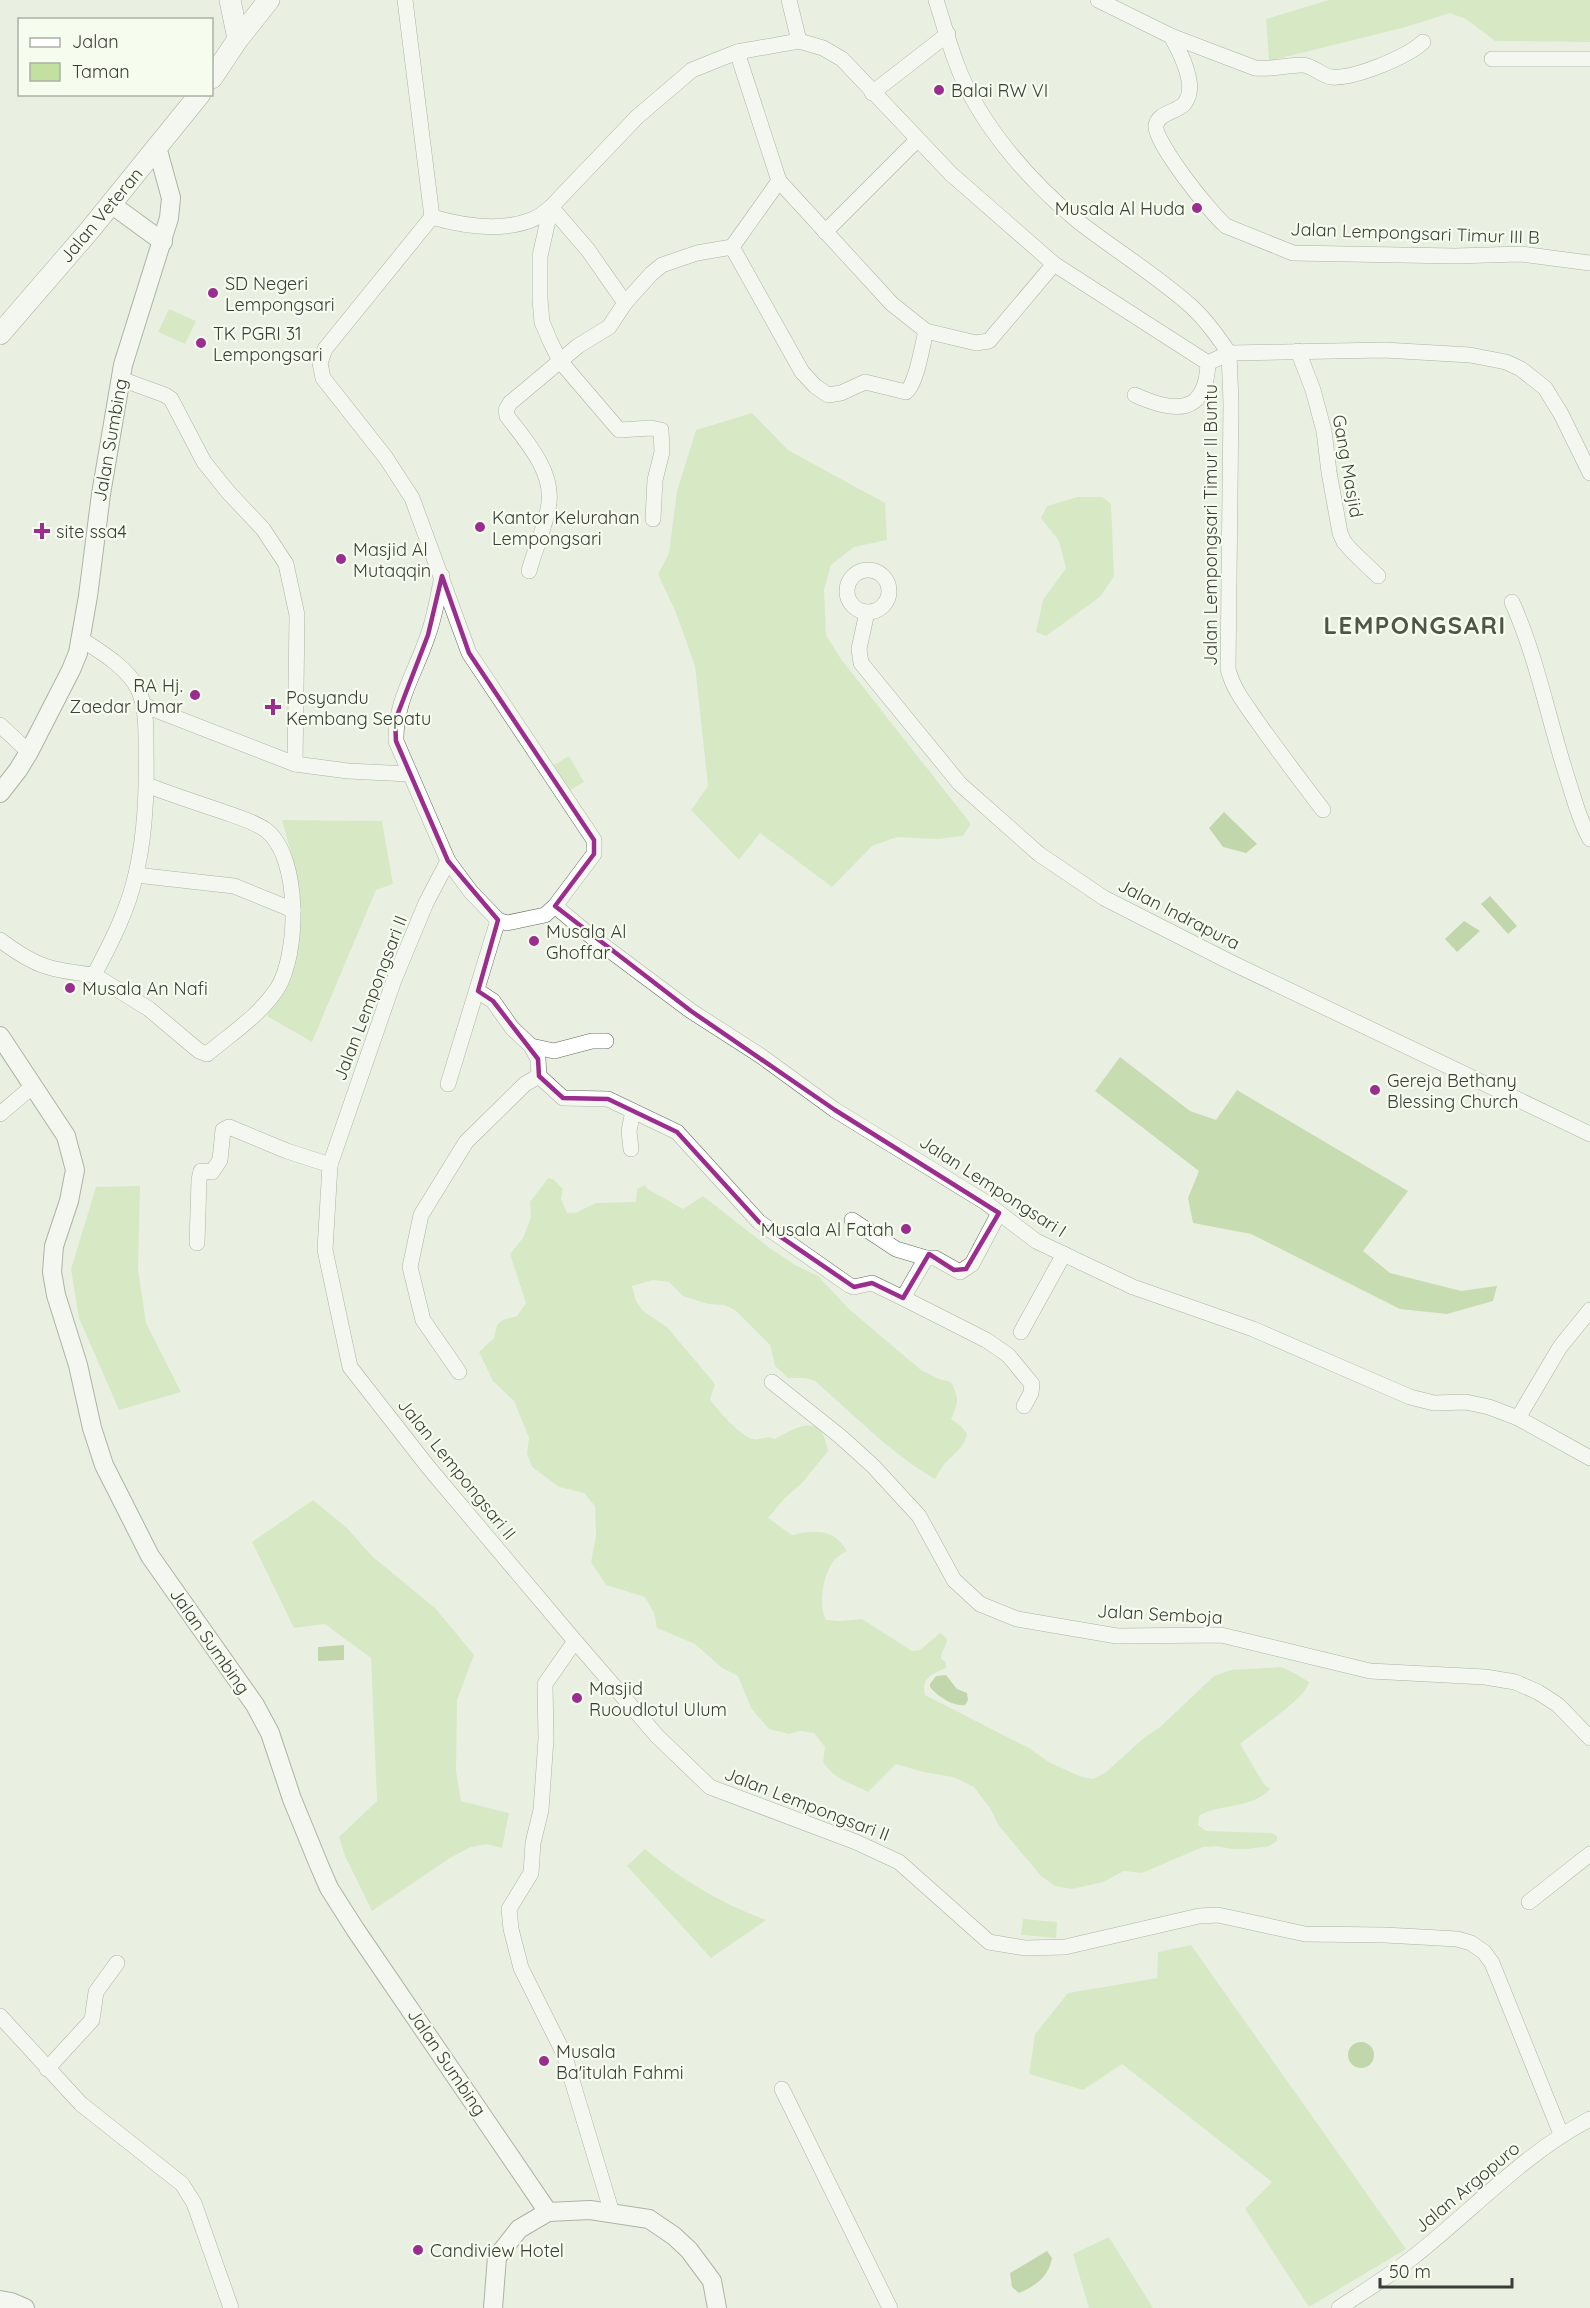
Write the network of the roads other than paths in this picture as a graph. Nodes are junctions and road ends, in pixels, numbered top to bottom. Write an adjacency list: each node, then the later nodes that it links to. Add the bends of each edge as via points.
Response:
1 (230, 0): 9 (main road)
2 (269, 0): 9 (main road)
3 (405, 0): 23 (street)
4 (789, 0): 10 (street)
5 (936, 0): 7 (street)
6 (1098, 0): 8 (street)
7 (948, 34): 16 (street); 33 (street, via 957,66 976,105 1034,181 1078,221 1190,306)
8 (1171, 36): 11 (street, via 1255,68 1302,65 1329,77 1342,77 1398,59); 27 (street, Jalan Lempongsari Timur III B, via 1186,67 1188,95 1183,105 1157,121 1156,129 1163,146 1192,187 1226,226 1293,253 1521,254)
9 (238, 39): 15 (main road)
10 (799, 41): 12 (street); 16 (street, via 836,53)
11 (1423, 42)
12 (737, 52): 20 (street); 22 (street, via 701,65 682,77 637,117)
13 (1492, 59): 14 (street)
14 (1590, 59)
15 (213, 76)
16 (872, 93): 18 (street)
17 (198, 96): 19 (main road, Jalan Veteran)
18 (917, 140): 24 (street); 28 (street)
19 (157, 147): 21 (main road, Jalan Veteran); 25 (street, Jalan Sumbing, via 171,198)
20 (778, 181): 24 (street); 26 (street)
21 (111, 204): 25 (street); 31 (main road, Jalan Veteran)
22 (551, 207): 23 (street, via 534,220 516,225 468,225); 29 (street); 34 (street, via 540,256 540,299 542,322)
23 (432, 217): 41 (street, via 325,349 320,363 323,378 412,498)
24 (825, 232): 30 (street, via 892,304)
25 (163, 242): 36 (street, Jalan Sumbing)
26 (732, 247): 29 (street, via 662,265); 30 (street, via 802,372 828,395 865,382 906,392)
27 (1590, 263)
28 (1054, 264): 30 (street, via 988,341 976,343); 35 (street)
29 (626, 303): 34 (street, via 609,327)
30 (926, 331)
31 (0, 334)
32 (1298, 351): 33 (street); 38 (street, via 1384,350 1470,355 1506,362 1545,388); 42 (street, Gang Masjid, via 1324,431 1340,533)
33 (1229, 353): 35 (street); 55 (street, Jalan Lempongsari Timur II Buntu, via 1230,680)
34 (560, 361): 39 (street, via 619,430 661,430); 40 (street, via 506,410 540,463 547,482 549,501)
35 (1208, 363): 37 (street, via 1205,385 1185,406 1170,407)
36 (121, 380): 45 (street, Jalan Sumbing); 49 (street, via 171,399 204,462 263,529 286,564 297,615)
37 (1135, 395)
38 (1590, 473)
39 (654, 519)
40 (529, 571)
41 (442, 576): 51 (street, via 428,635 395,721 396,741); 59 (street, via 469,653 594,840 594,854)
42 (1378, 576)
43 (1512, 602): 56 (street, via 1527,635 1565,770)
44 (867, 612): 73 (street, Jalan Indrapura, via 859,649 861,663 960,784 1039,854 1104,898)
45 (81, 639): 46 (street, via 129,675); 48 (street, Jalan Sumbing, via 71,670)
46 (143, 705): 49 (street); 53 (street)
47 (0, 725): 48 (street)
48 (29, 752): 50 (street, Jalan Sumbing)
49 (295, 764): 51 (street)
50 (18, 770): 52 (street); 54 (street, Jalan Sumbing)
51 (409, 774): 57 (street)
52 (0, 783)
53 (147, 785): 58 (street); 60 (street, via 266,830 275,838 290,877)
54 (0, 793)
55 (1323, 810)
56 (1590, 839)
57 (448, 861): 61 (street); 75 (street, Jalan Lempongsari II, via 394,980)
58 (136, 875): 60 (street, via 234,886); 63 (street, via 115,934)
59 (555, 906): 61 (street, via 545,915 528,920); 76 (street, Jalan Lempongsari I, via 691,1011 835,1110)
60 (293, 910): 63 (street, via 290,959 279,987 261,1010 207,1054)
61 (498, 920): 64 (street)
62 (0, 940): 63 (street, via 39,965)
63 (94, 975)
64 (478, 991): 67 (street, via 493,1001); 69 (street)
65 (0, 1036): 70 (street, Jalan Sumbing)
66 (606, 1041): 67 (street, via 583,1042 554,1051)
67 (531, 1046): 68 (street, via 538,1059)
68 (539, 1076): 71 (street, via 563,1098 608,1099); 84 (street, via 525,1084 466,1142 421,1215 410,1267 423,1320)
69 (447, 1084)
70 (33, 1086): 72 (street); 99 (street, Jalan Sumbing, via 66,1136 75,1170 54,1245 52,1272 104,1465 150,1556 249,1696 270,1733 329,1888)
71 (633, 1111): 74 (street); 81 (street, via 677,1132 759,1222 849,1285 872,1283)
72 (0, 1114)
73 (1590, 1134)
74 (631, 1149)
75 (330, 1165): 78 (street, via 229,1127 223,1130 220,1160 212,1172 201,1172 199,1180); 89 (street, Jalan Lempongsari II, via 325,1250 350,1367 429,1468)
76 (999, 1213): 79 (street, Jalan Lempongsari I, via 1036,1241); 80 (street, via 966,1269 960,1272 935,1258)
77 (852, 1220): 80 (street, via 896,1249)
78 (197, 1243)
79 (1064, 1254): 83 (street); 87 (street, Jalan Lempongsari I, via 1133,1287 1253,1329 1410,1397 1434,1403 1467,1402)
80 (926, 1258): 81 (street)
81 (903, 1298): 86 (street, via 987,1340 1008,1355 1032,1384)
82 (1590, 1310): 87 (street, via 1560,1347)
83 (1022, 1332)
84 (459, 1372)
85 (772, 1382): 90 (street, Jalan Semboja, via 873,1466 919,1516 954,1580 980,1604 1017,1619 1117,1636 1221,1635 1370,1671 1515,1682 1558,1705)
86 (1024, 1406)
87 (1518, 1418): 88 (street, Jalan Lempongsari I)
88 (1590, 1458)
89 (575, 1641): 98 (street, Jalan Lempongsari II, via 657,1736 710,1787 899,1862 989,1942 1025,1948 1065,1947 1218,1915 1305,1934 1385,1935 1471,1943 1492,1963); 100 (street, via 545,1684 541,1810 531,1873 509,1909 521,1968 564,2054)
90 (1590, 1738)
91 (1590, 1854): 92 (street)
92 (1529, 1902)
93 (117, 1963): 95 (street, via 96,1992 92,2020)
94 (0, 2016): 95 (street)
95 (47, 2069): 103 (street, via 81,2104 182,2184 194,2203)
96 (782, 2089): 106 (street)
97 (1590, 2119): 98 (street, Jalan Argopuro)
98 (1561, 2134): 107 (street, Jalan Argopuro, via 1480,2198 1412,2259)
99 (548, 2212): 100 (street); 104 (street, via 519,2229 497,2257)
100 (612, 2213): 105 (street, via 649,2219 674,2236 712,2281)
101 (0, 2300): 102 (street)
102 (25, 2308)
103 (231, 2308)
104 (494, 2308)
105 (717, 2308)
106 (890, 2308)
107 (1339, 2308)

